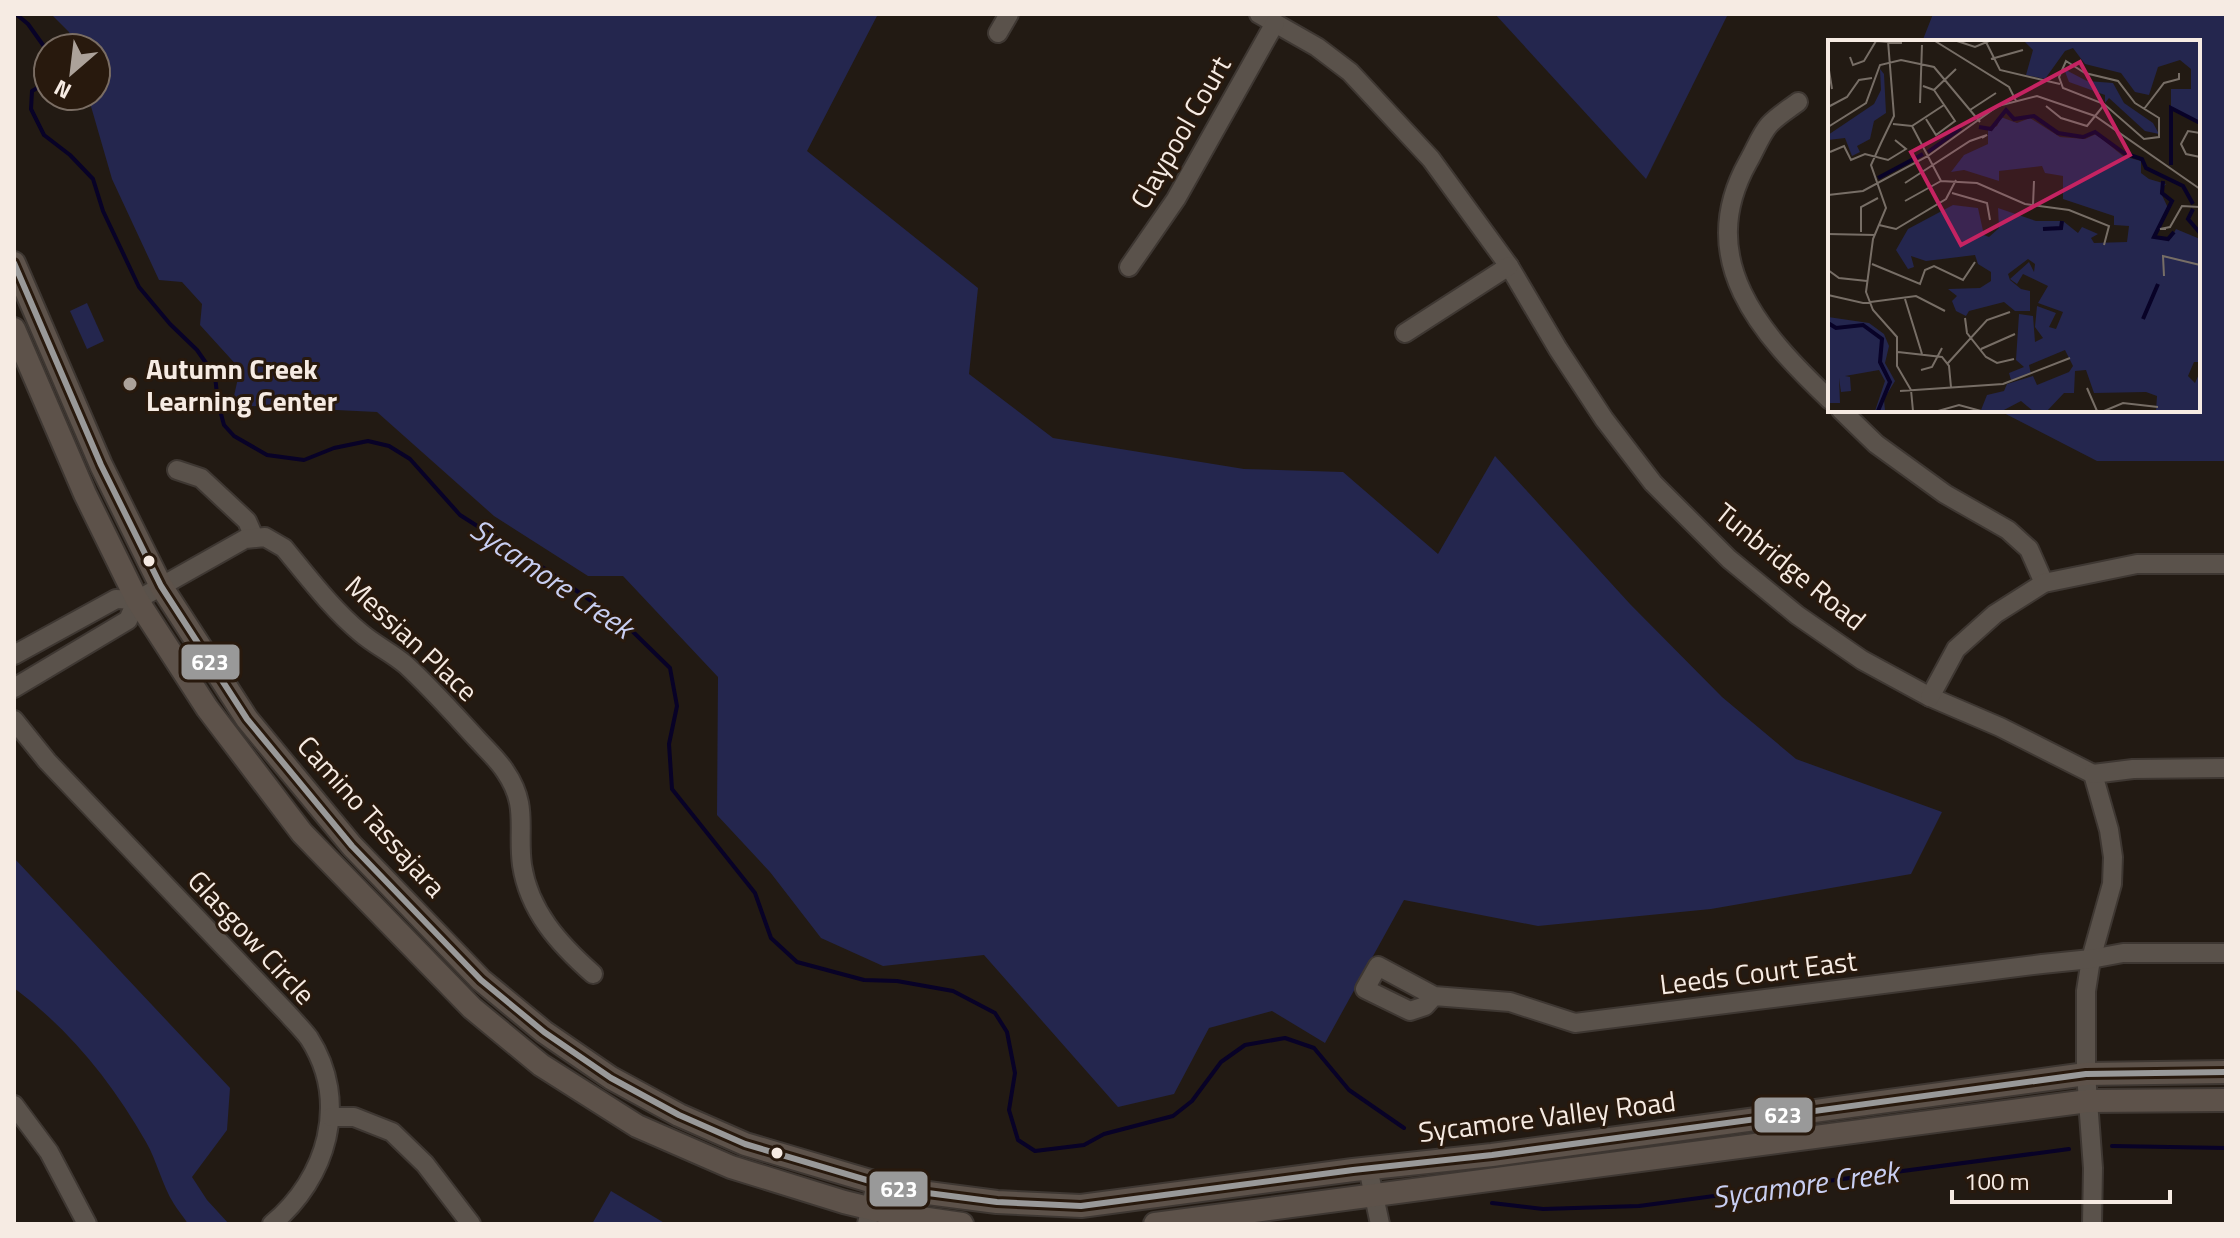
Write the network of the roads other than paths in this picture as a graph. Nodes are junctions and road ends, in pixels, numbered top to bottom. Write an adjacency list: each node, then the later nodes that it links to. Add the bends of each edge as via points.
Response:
1 (1009, 14): 3 (street)
2 (1267, 19): 6 (street, Tunbridge Road, via 1350,72 1431,159); 7 (street, Claypool Court, via 1176,199)
3 (998, 33)
4 (1798, 102): 10 (street, via 1769,125 1737,182 1727,247 1740,289 1762,326)
5 (14, 263): 16 (main road, Camino Tassajara, via 101,465)
6 (1509, 266): 9 (street); 20 (street, Tunbridge Road, via 1604,419 1653,483 1729,559 1797,615 1862,660)
7 (1129, 267)
8 (14, 329): 17 (main road, Camino Tassajara)
9 (1405, 333)
10 (1828, 398)
11 (1843, 412): 15 (street, via 1876,444 1945,494 2008,530 2029,549)
12 (177, 470): 13 (street, via 201,478 247,521)
13 (254, 537): 16 (street); 26 (street, Messian Place, via 284,548 339,613 443,701 504,769 522,807 522,864 540,918)
14 (2226, 564): 15 (street, via 2137,564)
15 (2044, 583): 20 (street, via 1995,614 1956,649)
16 (161, 586): 17 (street); 35 (main road, Camino Tassajara, via 247,719 352,846 492,989 611,1078 679,1115 745,1144)
17 (137, 600): 18 (street, via 116,599); 19 (street, via 128,620); 37 (main road, Camino Tassajara, via 207,708 302,833 506,1037 637,1126 731,1167)
18 (14, 655)
19 (14, 688)
20 (1930, 697): 23 (street, Tunbridge Road)
21 (14, 720): 33 (street, Glasgow Circle, via 309,1039 331,1094)
22 (2226, 768): 23 (street)
23 (2093, 774): 25 (street, via 2113,857 2112,884)
24 (2226, 953): 25 (street, Leeds Court East, via 2123,953)
25 (2091, 959): 27 (street, Leeds Court East, via 1575,1023 1510,1002); 29 (street)
26 (593, 974)
27 (1434, 996)
28 (2226, 1072): 29 (main road, Sycamore Valley Road)
29 (2086, 1074): 31 (street); 34 (main road, Sycamore Valley Road)
30 (2226, 1100): 31 (main road, Sycamore Valley Road)
31 (2088, 1101): 36 (main road, Sycamore Valley Road); 44 (street)
32 (14, 1105): 38 (street, via 49,1152)
33 (331, 1117): 39 (street, Glasgow Circle, via 308,1184); 40 (street, via 354,1117 392,1132 425,1164)
34 (1368, 1168): 35 (main road, Sycamore Valley Road, via 1081,1206 997,1202); 36 (street)
35 (876, 1183): 37 (street)
36 (1373, 1195): 42 (main road, Sycamore Valley Road); 43 (street)
37 (869, 1216): 41 (main road, via 893,1214)
38 (87, 1224)
39 (272, 1224)
40 (471, 1224)
41 (962, 1224)
42 (1155, 1224)
43 (1380, 1224)
44 (2092, 1224)

